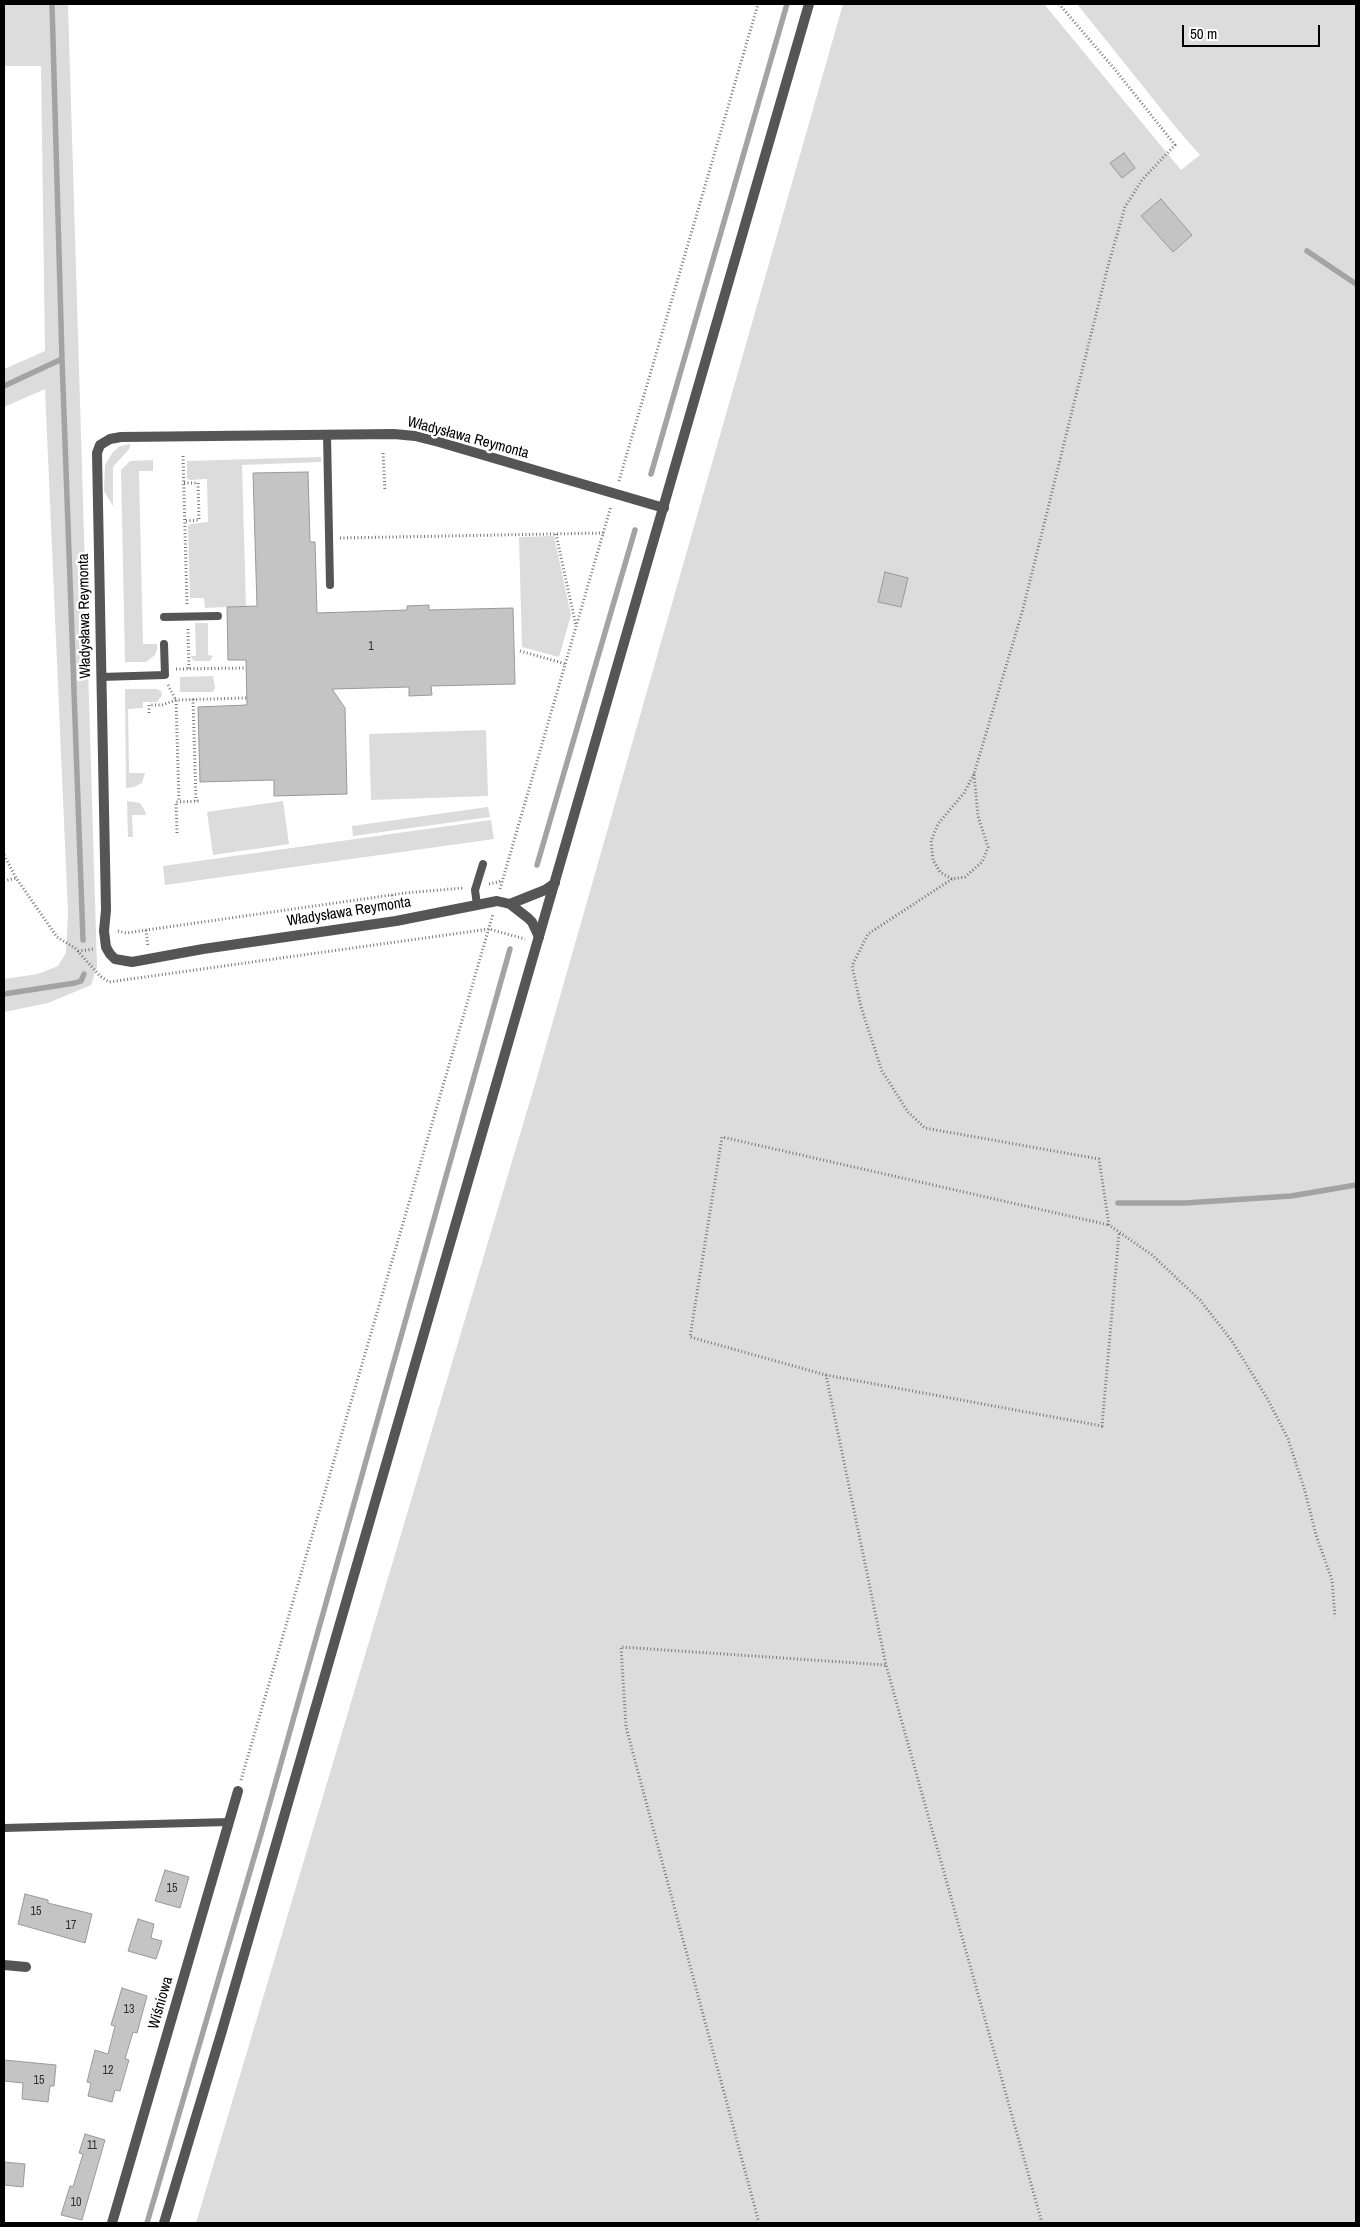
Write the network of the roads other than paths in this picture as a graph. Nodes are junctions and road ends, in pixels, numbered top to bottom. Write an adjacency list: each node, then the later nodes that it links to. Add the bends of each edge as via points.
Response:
1 (809, 4): 3 (street)
2 (327, 435): 3 (street, Władysława Reymonta, via 415,436); 4 (lane); 8 (street, Władysława Reymonta, via 121,437 100,445 96,465)
3 (664, 508): 10 (street)
4 (330, 585)
5 (218, 616): 6 (lane)
6 (164, 617)
7 (164, 644): 8 (lane, via 165,672)
8 (101, 677): 12 (street, Władysława Reymonta, via 104,931 106,947 115,959 132,962 406,920)
9 (483, 864): 12 (lane, via 475,890)
10 (555, 883): 11 (street, Władysława Reymonta); 13 (street)
11 (510, 904): 12 (street, Władysława Reymonta, via 497,901); 13 (street, via 532,922)
12 (477, 905)
13 (539, 937): 20 (street)
14 (238, 1791): 15 (street, Wiśniowa)
15 (229, 1822): 16 (lane); 19 (street, Wiśniowa)
16 (4, 1828)
17 (4, 1965): 18 (street)
18 (26, 1967)
19 (112, 2223)
20 (164, 2223)

